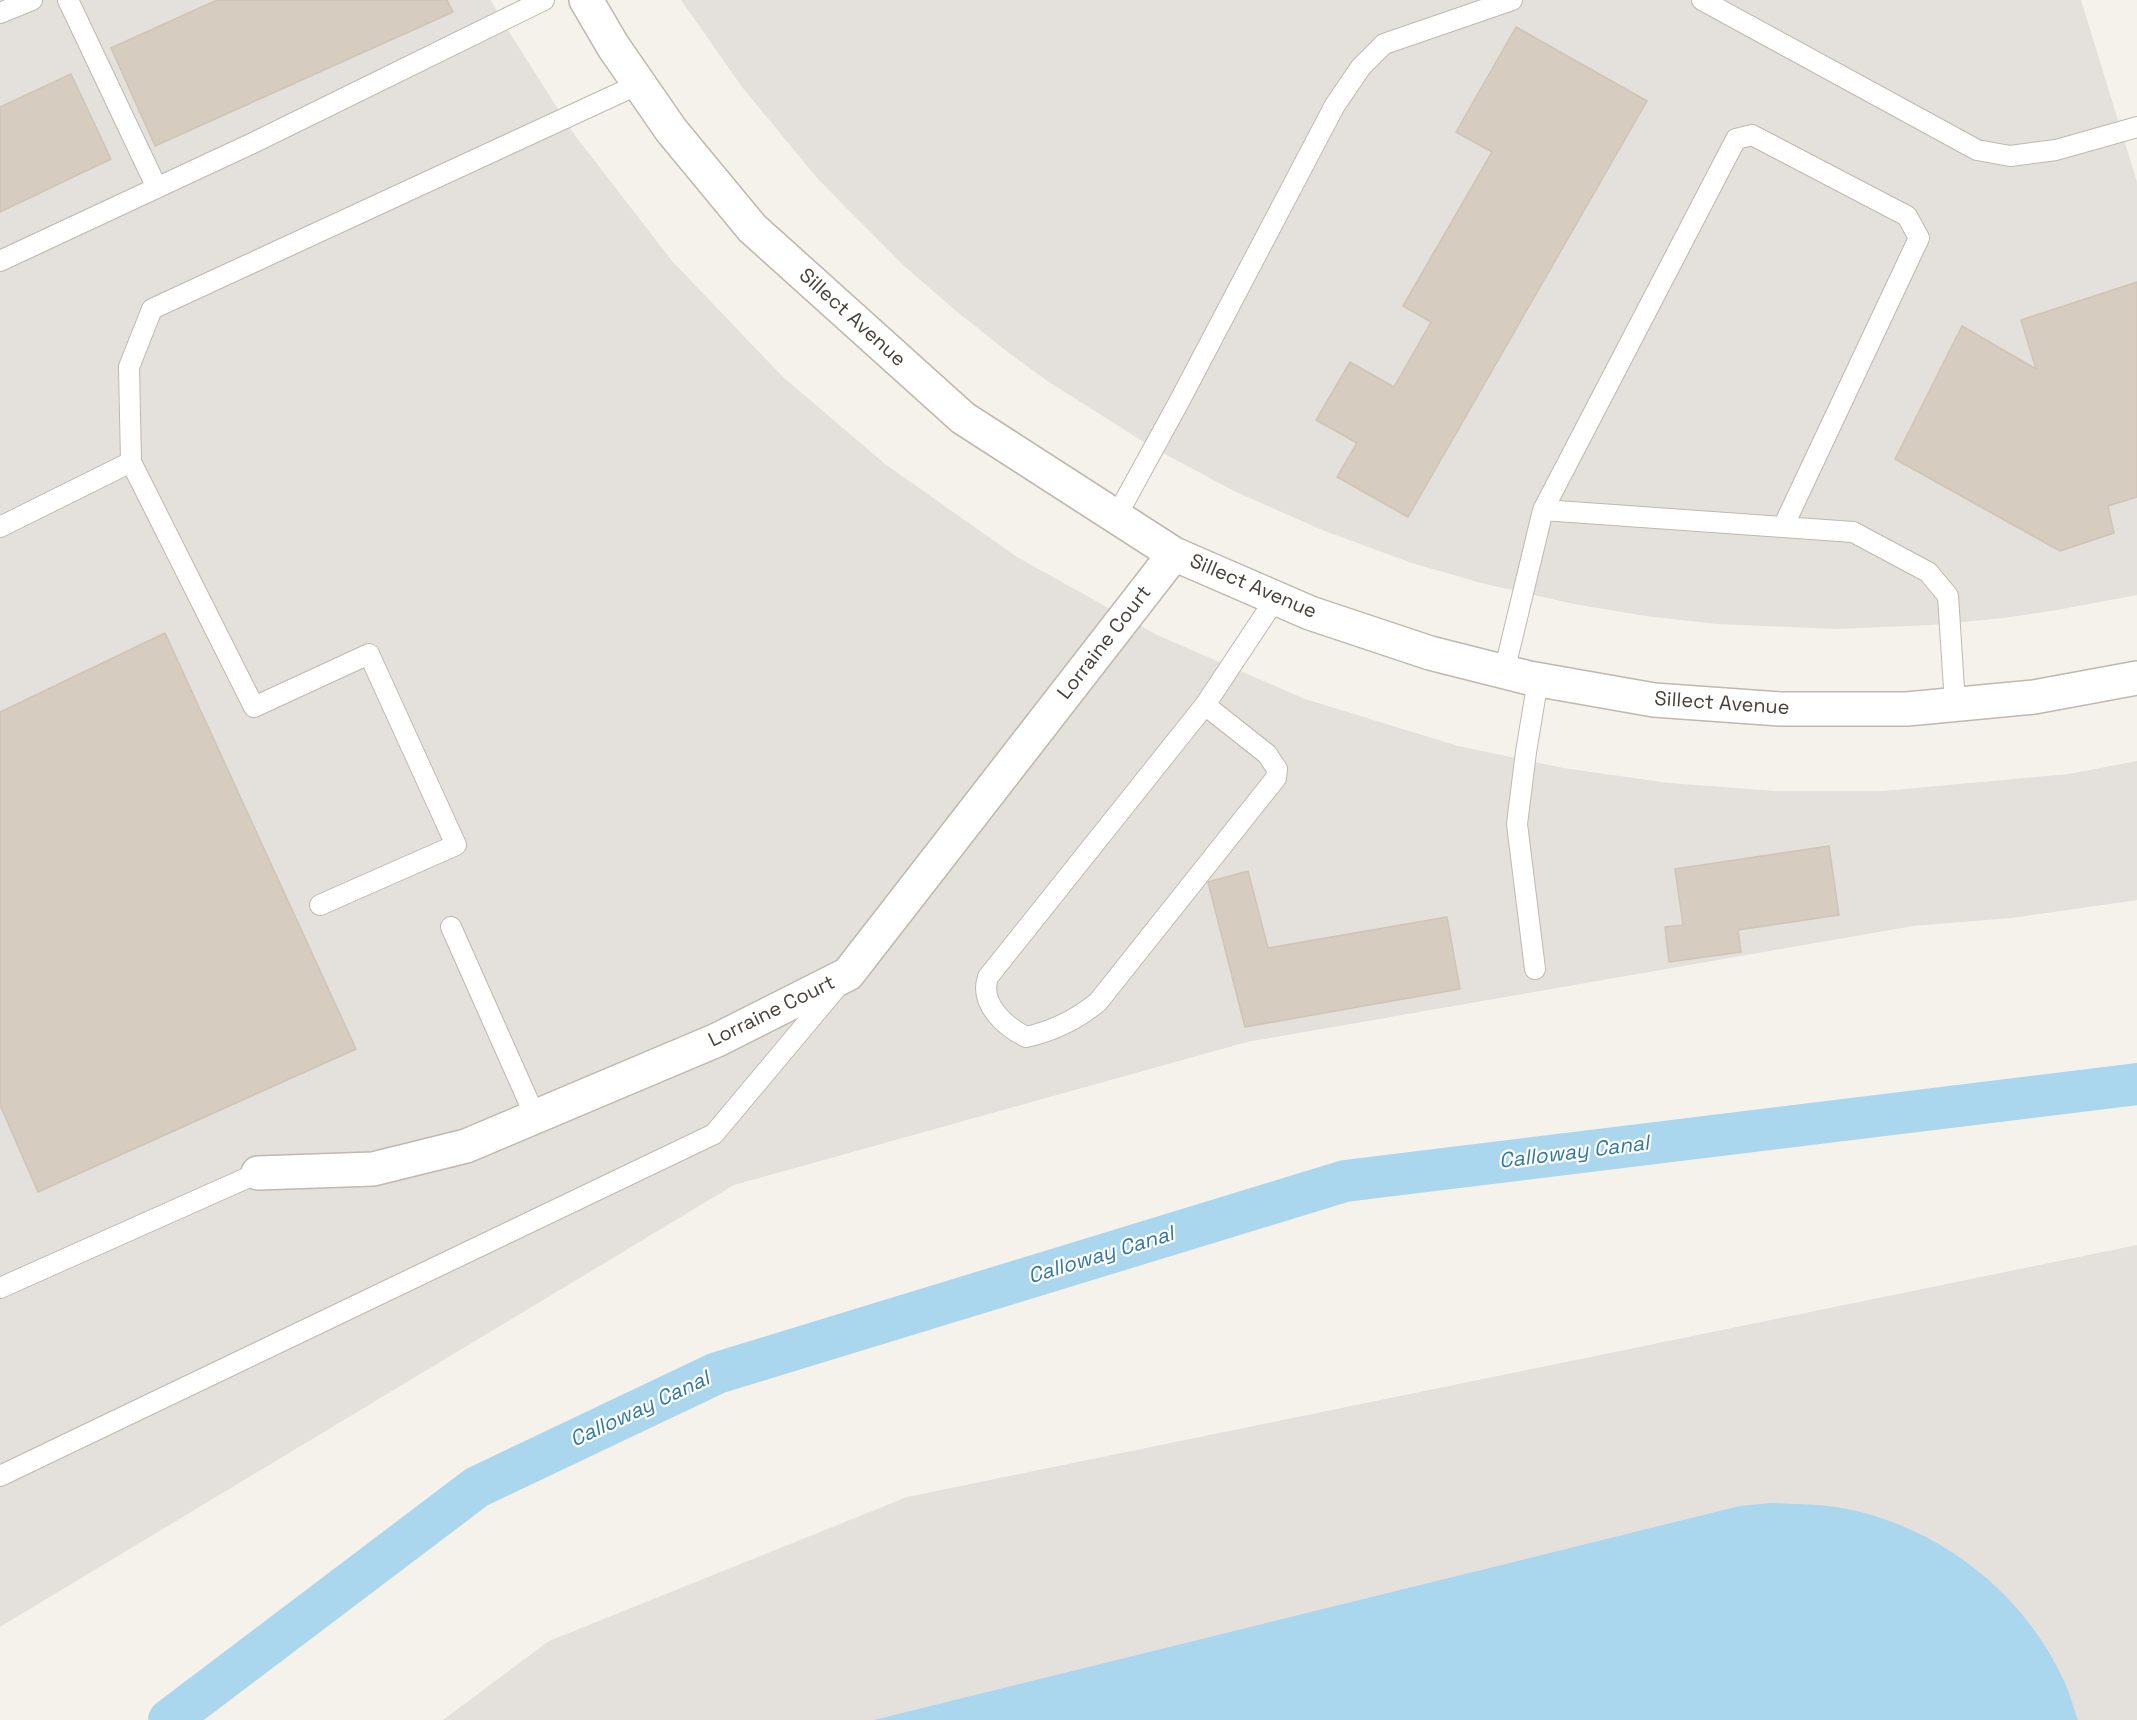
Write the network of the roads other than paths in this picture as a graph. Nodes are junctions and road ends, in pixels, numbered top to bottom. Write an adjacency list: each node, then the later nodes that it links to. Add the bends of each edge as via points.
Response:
1 (32, 0): 7 (lane)
2 (68, 0): 10 (lane)
3 (544, 0): 10 (lane)
4 (586, 0): 8 (street, Sillect Avenue)
5 (1512, 0): 14 (lane, via 1384,44 1361,67 1335,105)
6 (1702, 0): 9 (lane, via 1977,150 2010,156 2056,150)
7 (0, 13)
8 (639, 84): 12 (lane, via 152,309 129,367); 14 (street, Sillect Avenue, via 752,228 963,418)
9 (2137, 127)
10 (158, 188): 11 (lane)
11 (0, 261)
12 (131, 462): 15 (lane); 24 (lane, via 254,707 369,654 456,844)
13 (1543, 510): 16 (lane); 16 (lane, via 1736,139 1752,135 1907,216 1919,238); 19 (lane)
14 (1116, 517): 17 (street, Sillect Avenue)
15 (0, 527)
16 (1783, 527): 22 (lane, via 1854,532 1928,572 1948,596)
17 (1174, 554): 18 (street, Sillect Avenue); 27 (street, Lorraine Court)
18 (1276, 598): 19 (street, Sillect Avenue, via 1430,653); 23 (lane)
19 (1504, 672): 21 (street, Sillect Avenue)
20 (2137, 678): 22 (street, Sillect Avenue, via 2034,697)
21 (1538, 680): 22 (street, Sillect Avenue, via 1654,700 1780,710 1907,709); 26 (lane, via 1517,825)
22 (1955, 704)
23 (1205, 705): 23 (lane, via 988,977 986,992 996,1015 1018,1033 1026,1037 1056,1029 1098,1002 1276,778 1277,769 1267,754)
24 (320, 905)
25 (451, 927): 28 (lane)
26 (1535, 969)
27 (848, 975): 28 (street, Lorraine Court, via 717,1040); 31 (lane, via 714,1134)
28 (535, 1116): 29 (street, Lorraine Court, via 466,1146 373,1169)
29 (258, 1173): 30 (lane)
30 (0, 1288)
31 (0, 1476)

